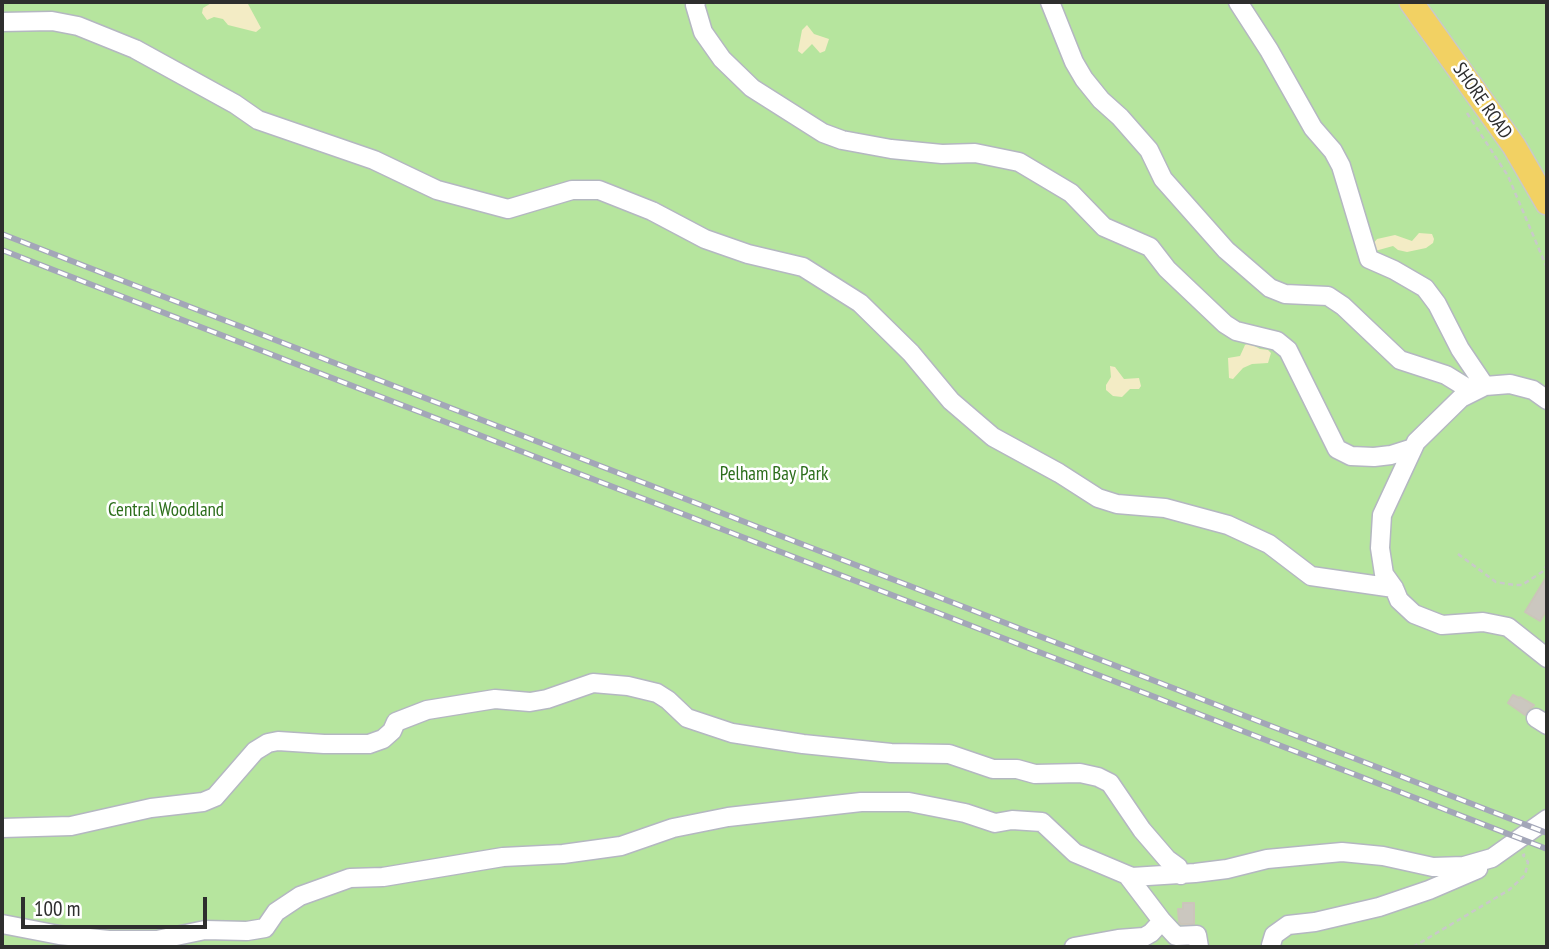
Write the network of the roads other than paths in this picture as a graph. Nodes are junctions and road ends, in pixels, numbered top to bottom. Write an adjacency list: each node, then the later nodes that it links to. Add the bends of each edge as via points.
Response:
1 (696, 2): 9 (lane, via 703,32 722,59 752,88 823,133 891,149 975,153 1019,162 1071,193 1104,228 1150,247 1225,324 1277,341 1288,350 1337,449 1351,456 1374,457)
2 (1050, 2): 7 (lane, via 1084,79 1149,150 1163,179 1226,250 1269,288 1285,294 1328,296 1400,360)
3 (1238, 2): 7 (lane, via 1312,128 1342,166 1369,259 1425,288 1437,303)
4 (1412, 2): 6 (main road, SHORE ROAD)
5 (2, 22): 11 (lane, via 52,21 78,26 135,49 258,120 374,160 437,190 509,209 572,190 599,190 705,239 803,267 860,303 951,401 993,437 1098,498 1165,508 1228,525 1269,544 1311,576)
6 (1545, 195)
7 (1478, 389): 8 (lane, via 1510,384 1533,390); 9 (lane, via 1461,398)
8 (1547, 400)
9 (1413, 448): 10 (lane, via 1381,514)
10 (1380, 561): 11 (lane); 12 (lane)
11 (1355, 582): 12 (lane)
12 (1394, 588): 13 (lane, via 1399,600 1415,614 1442,625 1483,622 1508,627)
13 (1547, 658)
14 (1547, 819): 16 (lane)
15 (2, 828): 18 (lane, via 71,826 203,802 215,797 255,751 268,743 369,744 392,731 396,722 427,710 495,699 530,702 593,683 657,693 687,718 732,733 891,753 949,754 993,769 1098,777 1110,783)
16 (1492, 858): 18 (lane, via 1464,866 1433,867 1342,852 1267,859); 23 (lane, via 1475,872 1379,906 1288,925 1274,935)
17 (1127, 875): 18 (lane); 19 (lane); 20 (lane, via 1074,853 1042,822 995,823 909,802 861,802 728,817 609,848 350,878 300,896 276,912 265,928 247,931 205,930 157,940 108,940)
18 (1181, 875)
19 (1161, 921): 21 (lane, via 1144,937); 22 (lane, via 1176,936 1197,935)
20 (2, 924)
21 (1074, 947)
22 (1199, 947)
23 (1270, 947)

